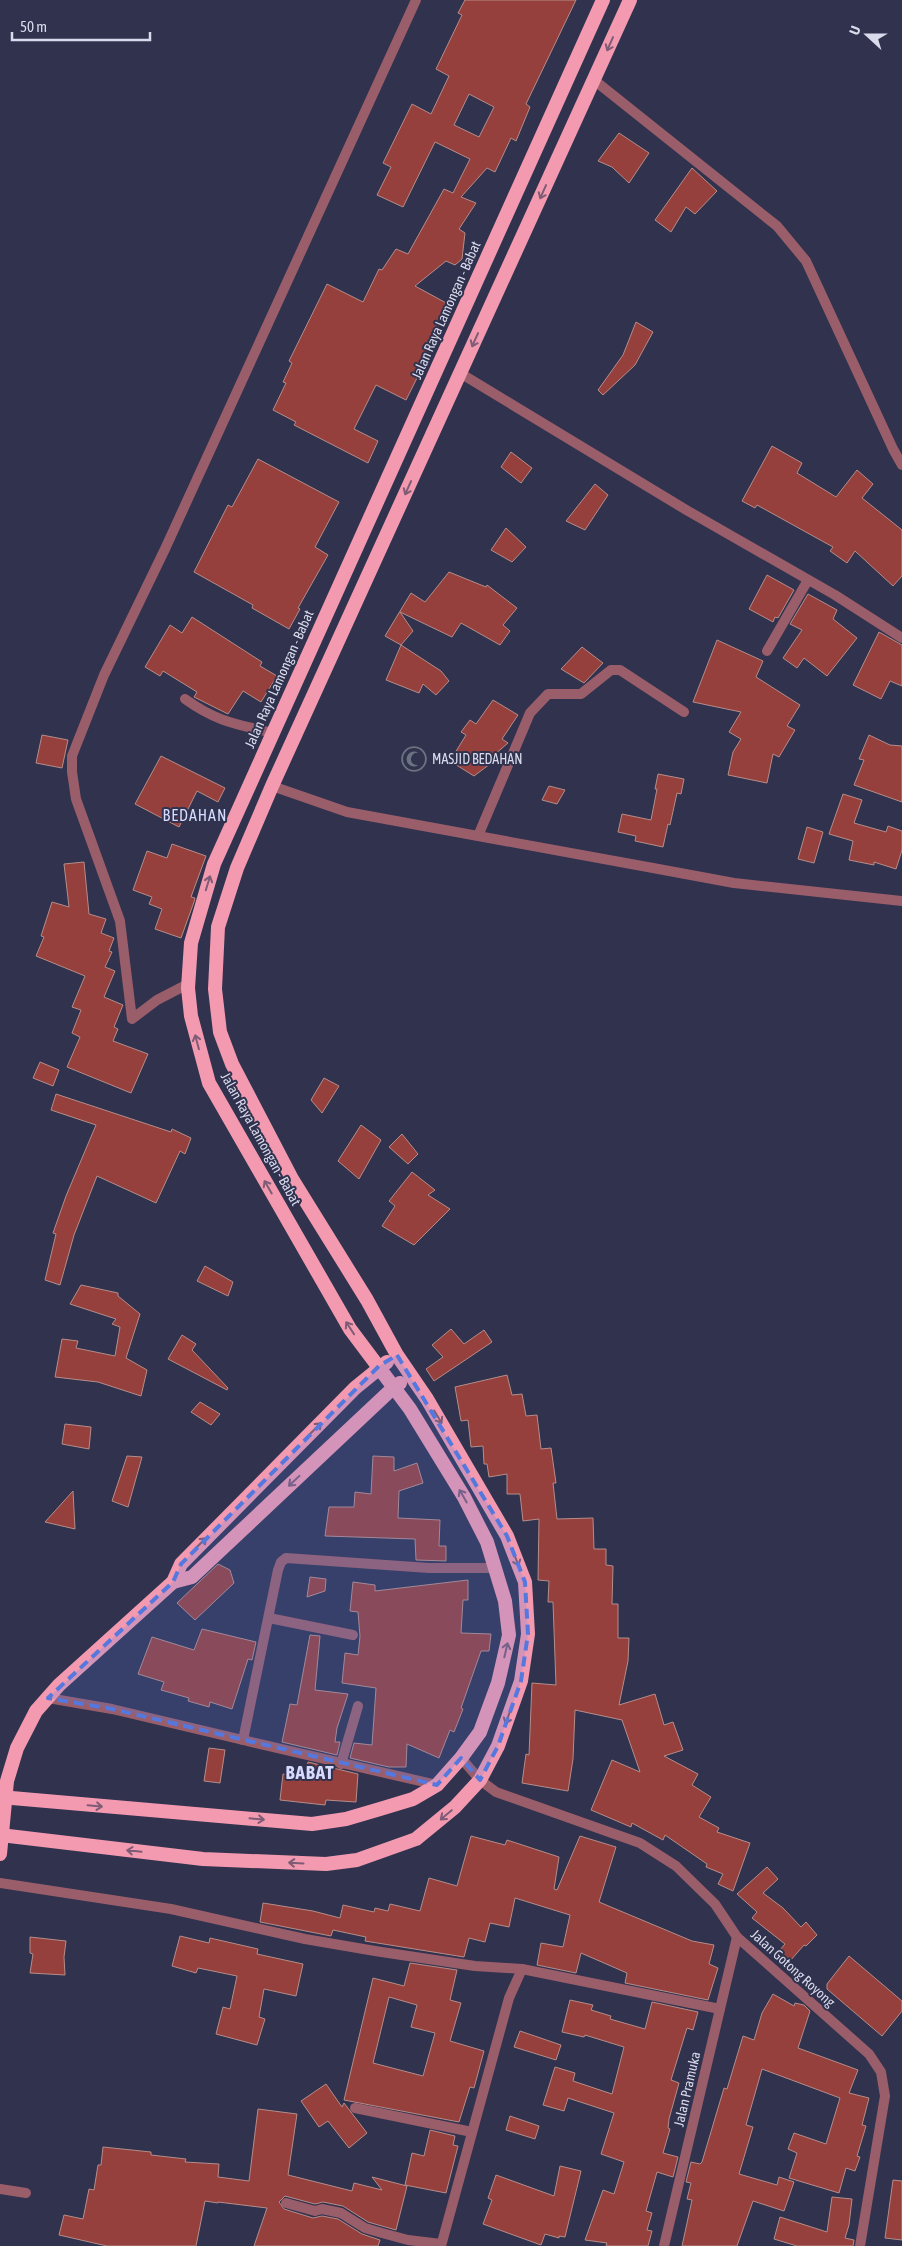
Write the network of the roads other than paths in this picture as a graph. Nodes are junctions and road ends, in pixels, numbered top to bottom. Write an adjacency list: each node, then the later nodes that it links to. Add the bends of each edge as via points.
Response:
1 (416, 0): 16 (street, via 165,549 104,675 72,756 76,799 120,921 132,1019 157,1000)
2 (603, 0): 12 (highway, Jalan Raya Lamongan - Babat)
3 (630, 0): 4 (highway, Jalan Raya Lamongan - Babat, one-way to 4)
4 (594, 80): 5 (highway, Jalan Raya Lamongan - Babat, one-way to 5); 6 (street, via 777,226 806,261)
5 (460, 373): 7 (street); 13 (highway, Jalan Raya Lamongan - Babat, one-way to 13)
6 (902, 465)
7 (808, 580): 8 (street); 9 (street)
8 (902, 638)
9 (767, 651)
10 (186, 699): 12 (street, via 222,721)
11 (684, 712): 14 (street, via 620,670 606,673 581,694 548,694 530,713)
12 (273, 733): 16 (highway, Jalan Raya Lamongan - Babat, one-way to 12, via 191,943 214,864)
13 (272, 786): 14 (street, via 347,812); 17 (highway, Jalan Raya Lamongan - Babat, via 236,868 218,927 215,989 220,1032 232,1064 292,1179)
14 (478, 836): 15 (street, via 734,883)
15 (902, 901)
16 (188, 984): 18 (highway, Jalan Raya Lamongan - Babat, one-way to 16, via 350,1329 214,1094 191,1016)
17 (397, 1355): 18 (highway); 19 (highway, Jalan Raya Lamongan - Babat)
18 (379, 1366): 20 (highway, Jalan Raya Lamongan - Babat); 22 (highway, one-way to 18, via 181,1564)
19 (411, 1376): 20 (highway); 30 (highway, Jalan Raya Lamongan - Babat, one-way to 30, via 490,1505 507,1536 525,1582 528,1634 521,1681 498,1746)
20 (393, 1388): 21 (highway, Jalan Raya Lamongan - Babat, one-way to 20, via 464,1496 410,1409); 22 (highway, one-way to 22, via 192,1577)
21 (495, 1568): 23 (street, via 429,1568 286,1558 278,1570); 28 (highway, Jalan Raya Lamongan - Babat, one-way to 21, via 480,1732 498,1683 509,1634 505,1601)
22 (173, 1582): 25 (highway)
23 (269, 1618): 24 (street); 27 (street)
24 (353, 1635)
25 (48, 1698): 27 (street, via 112,1709); 34 (highway, via 36,1711 17,1748 6,1781)
26 (358, 1706): 29 (street)
27 (243, 1740): 29 (street)
28 (461, 1758): 30 (street, Jalan Gotong Royong); 31 (highway, Jalan Raya Lamongan - Babat)
29 (341, 1764): 31 (street)
30 (480, 1780): 33 (highway, Jalan Raya Lamongan - Babat, one-way to 33, via 455,1807 416,1839 357,1860 326,1864 203,1859); 36 (street, Jalan Gotong Royong, via 496,1792 640,1843 676,1866 699,1887)
31 (437, 1785): 32 (highway, Jalan Raya Lamongan - Babat, one-way to 31, via 312,1824 346,1819 413,1799)
32 (0, 1796)
33 (0, 1835)
34 (0, 1854)
35 (0, 1883): 37 (street, via 171,1909 375,1951 475,1966)
36 (737, 1937): 38 (street, Jalan Pramuka); 46 (street, Jalan Gotong Royong, via 870,2054 881,2072 885,2096)
37 (522, 1969): 38 (street); 40 (street, via 510,1998)
38 (720, 2009): 45 (street, Jalan Pramuka)
39 (355, 2108): 40 (street)
40 (472, 2132): 44 (street)
41 (0, 2189): 42 (street)
42 (26, 2193)
43 (286, 2203): 44 (street, via 315,2211 322,2209 341,2213 365,2228)
44 (441, 2245)
45 (664, 2246)
46 (860, 2246)

